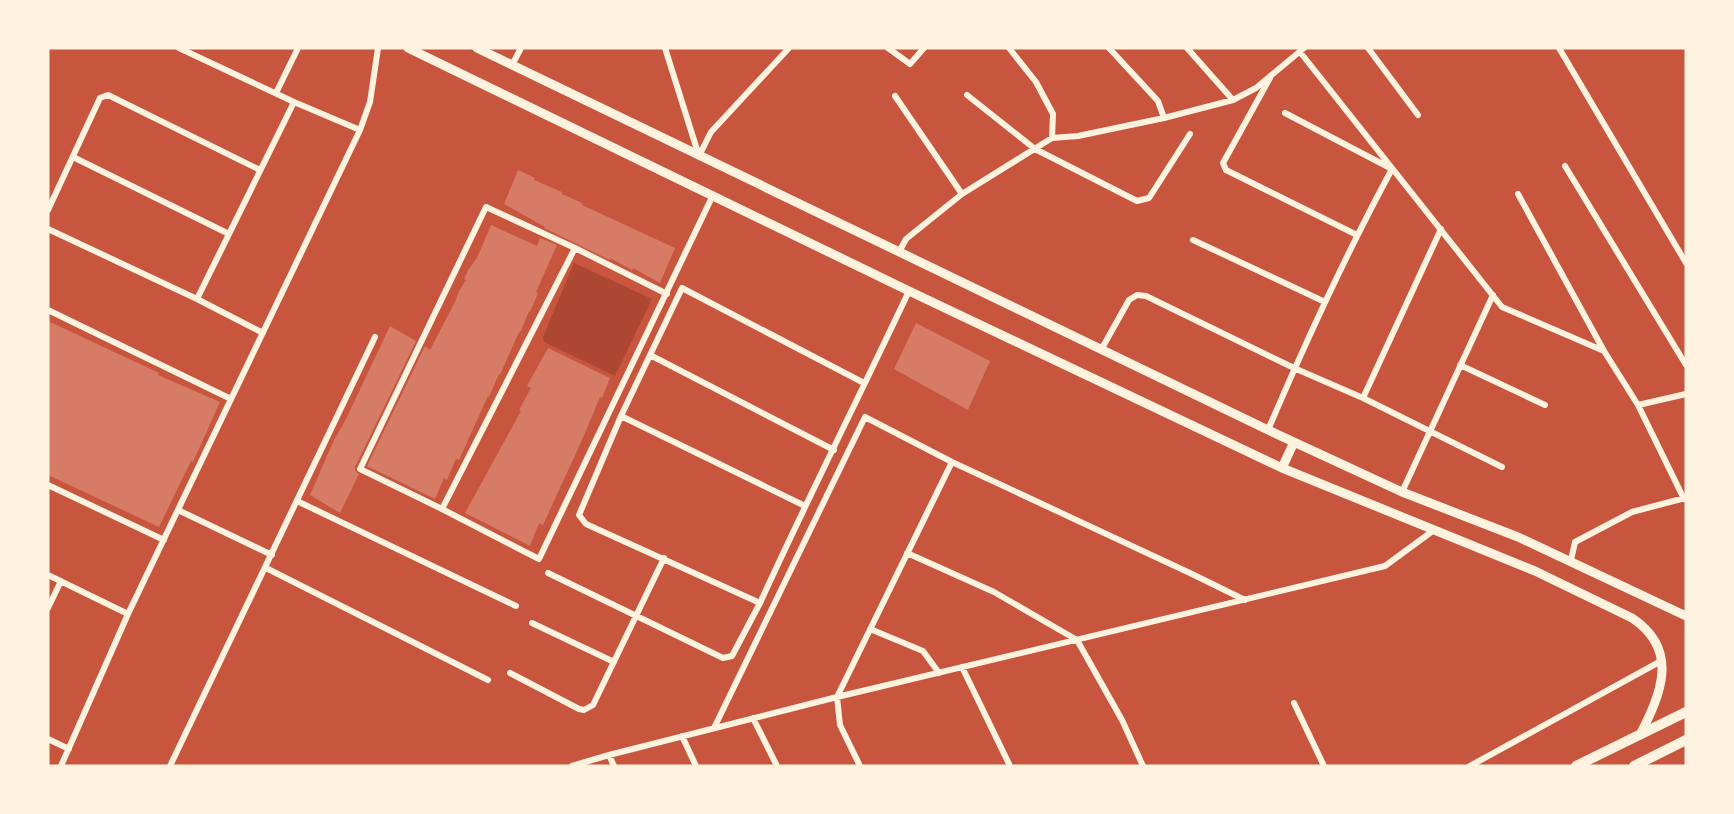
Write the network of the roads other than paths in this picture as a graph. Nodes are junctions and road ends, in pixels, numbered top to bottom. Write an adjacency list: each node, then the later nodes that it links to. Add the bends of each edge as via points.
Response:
1 (179, 48): 19 (street)
2 (298, 48): 19 (street)
3 (408, 48): 38 (main road)
4 (477, 48): 17 (main road)
5 (521, 48): 17 (street)
6 (665, 48): 31 (street)
7 (789, 48): 31 (street, via 711,132)
8 (888, 48): 9 (street, via 910,64)
9 (924, 48)
10 (1009, 48): 29 (street, via 1036,82 1053,114)
11 (1109, 48): 26 (street, via 1158,101)
12 (1187, 48): 22 (street)
13 (1368, 48): 25 (street)
14 (1559, 48): 47 (street)
15 (375, 49): 27 (street, via 370,102)
16 (1302, 50): 18 (street); 34 (street)
17 (512, 65): 31 (main road)
18 (1272, 75): 22 (street); 43 (street, via 1223,163 1226,170)
19 (276, 93): 23 (street)
20 (967, 95): 30 (street)
21 (895, 96): 36 (street)
22 (1233, 100): 26 (street)
23 (294, 102): 27 (street); 35 (street)
24 (1285, 113): 34 (street)
25 (1418, 115)
26 (1164, 118): 29 (street)
27 (360, 130): 54 (street)
28 (1190, 134): 30 (street, via 1149,198 1137,201)
29 (1052, 138): 30 (street)
30 (1035, 149): 36 (street)
31 (699, 156): 46 (main road)
32 (73, 157): 35 (street, via 100,98 108,95); 39 (street); 42 (street)
33 (1565, 166): 60 (street)
34 (1392, 169): 41 (street); 43 (street)
35 (260, 170): 42 (street)
36 (962, 194): 46 (street, via 906,239)
37 (1518, 194): 57 (street)
38 (713, 195): 48 (main road); 49 (street)
39 (48, 210)
40 (48, 229): 51 (street)
41 (1441, 230): 50 (street); 64 (street)
42 (229, 234): 51 (street)
43 (1357, 235): 52 (street)
44 (1193, 240): 52 (street)
45 (575, 248): 49 (street); 81 (street); 81 (street, via 486,207 360,469)
46 (899, 252): 56 (main road)
47 (1686, 263)
48 (909, 291): 62 (street); 75 (main road)
49 (667, 294): 81 (street, via 539,560)
50 (1493, 295): 57 (street, via 1502,307); 59 (street)
51 (197, 299): 54 (street)
52 (1325, 302): 61 (street)
53 (48, 310): 65 (street)
54 (263, 333): 65 (street)
55 (375, 337): 79 (street)
56 (1101, 350): 61 (street, via 1129,300 1146,296); 69 (main road)
57 (1604, 351): 67 (street)
58 (650, 356): 62 (street, via 682,288); 68 (street); 72 (street)
59 (1460, 365): 66 (street); 70 (street)
60 (1686, 365)
61 (1294, 368): 64 (street); 69 (street)
62 (864, 384): 72 (street)
63 (1686, 393): 67 (street)
64 (1363, 398): 70 (street)
65 (231, 399): 82 (street)
66 (1545, 405)
67 (1638, 405): 78 (street)
68 (621, 416): 80 (street); 87 (street, via 579,515 586,524)
69 (1268, 430): 71 (main road)
70 (1430, 431): 74 (street); 77 (street)
71 (1294, 442): 75 (main road); 77 (main road)
72 (834, 450): 80 (street)
73 (952, 462): 85 (street); 93 (street); 113 (street, via 865,417)
74 (1503, 467)
75 (1282, 468): 83 (main road)
76 (48, 485): 84 (street)
77 (1402, 492): 88 (main road)
78 (1685, 498): 88 (street, via 1632,512 1575,542)
79 (297, 501): 86 (street); 95 (street)
80 (805, 506): 94 (street)
81 (442, 509)
82 (178, 510): 84 (street); 86 (street)
83 (1434, 530): 93 (street, via 1385,566); 104 (main road, via 1535,571 1632,618 1653,638)
84 (164, 540): 97 (street)
85 (907, 553): 101 (street); 102 (street, via 994,592)
86 (272, 555): 89 (street)
87 (664, 558): 94 (street); 98 (street)
88 (1570, 560): 99 (main road)
89 (266, 568): 108 (street); 120 (street)
90 (548, 573): 98 (street)
91 (48, 575): 92 (street)
92 (61, 581): 96 (street); 97 (street)
93 (1245, 600): 102 (street)
94 (760, 603): 98 (street, via 732,656 727,658)
95 (516, 606)
96 (48, 608)
97 (128, 614): 118 (street)
98 (636, 615): 103 (street)
99 (1686, 616)
100 (532, 623): 103 (street)
101 (870, 629): 107 (street, via 923,651); 109 (street)
102 (1077, 640): 105 (street); 128 (street)
103 (614, 662): 106 (street, via 594,705 584,710)
104 (1662, 662): 114 (main road, via 1660,692); 130 (street)
105 (962, 667): 107 (street); 127 (street)
106 (510, 673)
107 (939, 673): 109 (street)
108 (488, 680)
109 (837, 697): 112 (street); 126 (street, via 840,725)
110 (1294, 703): 129 (street)
111 (1686, 712): 114 (main road)
112 (753, 718): 113 (street); 125 (street)
113 (714, 728): 115 (street)
114 (1640, 735): 131 (main road)
115 (682, 736): 119 (street); 124 (street)
116 (48, 739): 118 (street)
117 (1686, 740): 132 (main road)
118 (69, 749): 121 (street)
119 (609, 755): 122 (street); 123 (street)
120 (172, 765)
121 (61, 766)
122 (572, 766)
123 (614, 766)
124 (696, 766)
125 (777, 766)
126 (860, 766)
127 (1010, 766)
128 (1143, 766)
129 (1324, 766)
130 (1470, 766)
131 (1576, 766)
132 (1634, 766)

